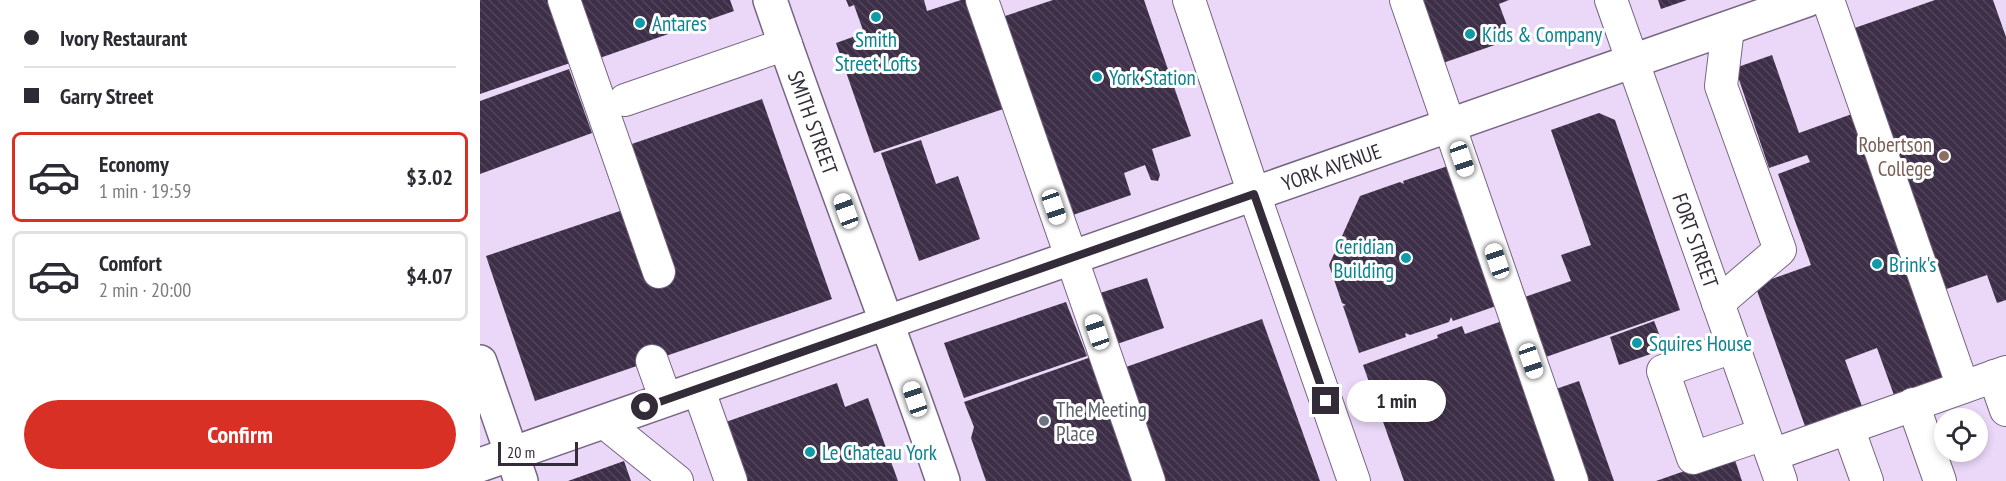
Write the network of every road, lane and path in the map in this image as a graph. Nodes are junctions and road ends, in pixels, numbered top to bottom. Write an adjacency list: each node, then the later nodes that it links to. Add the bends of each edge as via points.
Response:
1 (564, 0): 16 (street)
2 (770, 0): 10 (main road, SMITH STREET)
3 (1189, 0): 14 (street)
4 (1406, 0): 13 (street)
5 (1611, 0): 11 (street, FORT STREET)
6 (1828, 0): 23 (street)
7 (1794, 2): 9 (main road, YORK AVENUE)
8 (981, 3): 15 (street)
9 (1728, 28): 11 (main road, YORK AVENUE); 17 (street, via 1721,86 1780,250)
10 (786, 44): 12 (street); 18 (main road, SMITH STREET)
11 (1632, 62): 13 (main road, YORK AVENUE); 17 (street, FORT STREET)
12 (625, 100)
13 (1450, 125): 14 (main road, YORK AVENUE); 38 (street)
14 (1254, 194): 15 (main road, YORK AVENUE); 37 (street)
15 (1071, 258): 18 (main road, YORK AVENUE); 36 (street)
16 (659, 272)
17 (1718, 303): 19 (street, FORT STREET)
18 (886, 322): 24 (main road, YORK AVENUE); 35 (main road, SMITH STREET)
19 (1733, 347): 30 (street, FORT STREET); 30 (street, via 1663,371 1693,458)
20 (652, 361): 25 (street)
21 (480, 362): 32 (main road)
22 (2000, 374): 23 (street); 27 (street)
23 (1963, 387): 26 (street)
24 (698, 388): 25 (main road, YORK AVENUE); 34 (street)
25 (666, 400): 28 (main road, YORK AVENUE)
26 (1914, 404): 29 (street); 40 (street)
27 (2006, 410)
28 (604, 422): 32 (main road, YORK AVENUE); 33 (street)
29 (1848, 428): 30 (street); 39 (street)
30 (1772, 457)
31 (480, 465): 32 (main road, YORK AVENUE)
32 (517, 467)
33 (677, 481)
34 (731, 481)
35 (943, 481)
36 (1149, 481)
37 (1354, 481)
38 (1572, 481)
39 (1868, 481)
40 (1941, 481)

